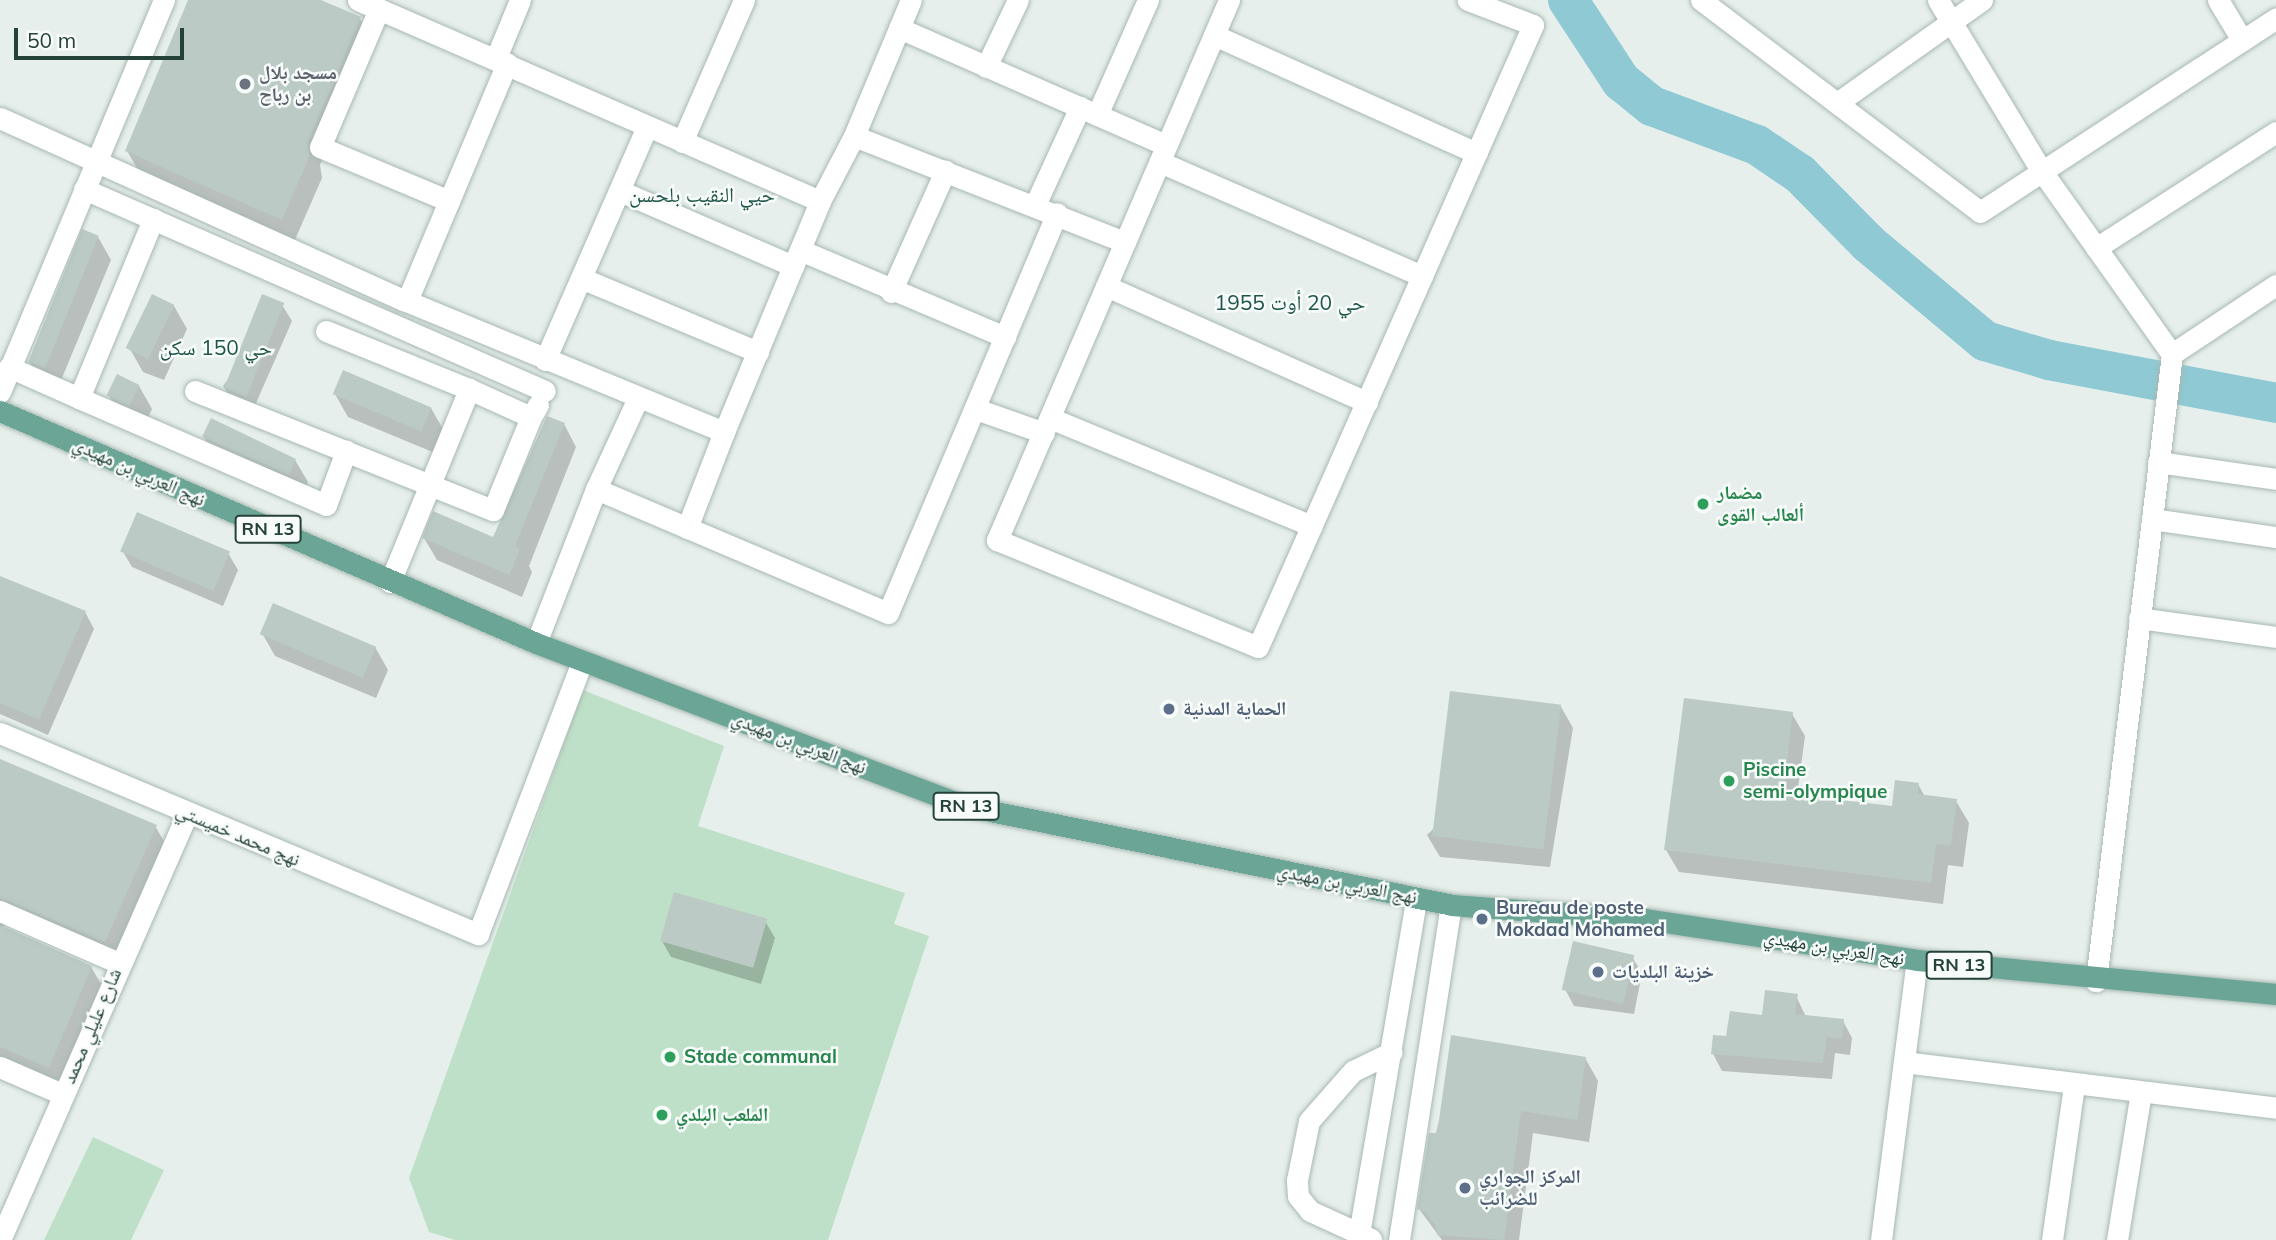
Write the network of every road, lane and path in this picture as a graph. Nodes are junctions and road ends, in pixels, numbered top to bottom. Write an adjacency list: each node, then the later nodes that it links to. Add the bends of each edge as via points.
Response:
1 (164, 0): 31 (street)
2 (358, 0): 14 (street)
3 (520, 0): 20 (street)
4 (744, 0): 28 (street)
5 (911, 0): 17 (street)
6 (1017, 0): 21 (street)
7 (1149, 0): 23 (street)
8 (1229, 0): 18 (street)
9 (1468, 0): 30 (street, via 1533,24)
10 (1700, 0): 22 (street)
11 (1938, 0): 16 (street)
12 (1982, 0): 16 (street)
13 (2218, 0): 19 (street)
14 (379, 9): 20 (street); 36 (street, via 320,147)
15 (2276, 18): 19 (street)
16 (1950, 20): 22 (street); 32 (street)
17 (899, 28): 21 (street); 27 (street)
18 (1214, 35): 29 (street); 30 (street)
19 (2242, 40): 32 (street)
20 (502, 60): 25 (street); 36 (street)
21 (986, 67): 23 (street)
22 (1837, 103): 32 (street, via 1980,212)
23 (1088, 111): 29 (street); 38 (street)
24 (0, 118): 31 (street)
25 (646, 127): 28 (street); 35 (street)
26 (2276, 132): 42 (street)
27 (854, 136): 33 (street); 37 (street)
28 (682, 142): 37 (street)
29 (1162, 153): 41 (street); 44 (street)
30 (1477, 153): 44 (street)
31 (96, 161): 34 (street); 49 (street)
32 (2041, 170): 42 (street)
33 (945, 171): 38 (street); 48 (street)
34 (84, 189): 40 (street); 55 (street)
35 (620, 191): 43 (street); 45 (street)
36 (449, 201): 49 (street)
37 (820, 201): 43 (street)
38 (1035, 205): 39 (street)
39 (1057, 214): 41 (street); 51 (street)
40 (153, 219): 58 (street); 60 (street)
41 (1125, 242): 47 (street)
42 (2096, 248): 53 (street)
43 (797, 258): 48 (street); 52 (street)
44 (1422, 276): 62 (street)
45 (580, 278): 52 (street); 54 (street)
46 (2276, 285): 53 (street)
47 (1106, 286): 62 (street); 66 (street)
48 (891, 292): 51 (street)
49 (408, 301): 54 (street)
50 (326, 331): 56 (street)
51 (1005, 337): 63 (street)
52 (758, 352): 67 (street)
53 (2171, 355): 69 (street)
54 (555, 363): 58 (street); 61 (street)
55 (9, 367): 59 (street); 60 (street)
56 (468, 389): 65 (street); 71 (street)
57 (195, 391): 68 (street)
58 (545, 391): 65 (street)
59 (0, 392)
60 (79, 398): 68 (street, via 326,505)
61 (638, 398): 67 (street); 72 (street)
62 (1367, 402): 74 (street)
63 (976, 409): 66 (street); 75 (street, via 888,612)
64 (0, 411): 77 (main road, نهج العربي بن مهيدي / RN 13)
65 (531, 417): 71 (street, via 494,510)
66 (1047, 426): 74 (street); 74 (street, via 997,540 1258,647)
67 (724, 432): 75 (street)
68 (346, 451): 71 (street)
69 (2158, 462): 70 (street); 73 (street)
70 (2276, 479)
71 (428, 485): 77 (street)
72 (596, 489): 75 (street); 80 (street)
73 (2152, 519): 76 (street); 78 (street)
74 (1312, 526)
75 (687, 528)
76 (2276, 537)
77 (390, 582): 80 (main road, نهج العربي بن مهيدي / RN 13)
78 (2140, 618): 79 (street); 90 (street)
79 (2276, 637)
80 (536, 643): 81 (main road, نهج العربي بن مهيدي / RN 13)
81 (582, 661): 83 (street, نهج محمد خميستي, via 478,934); 84 (main road, نهج العربي بن مهيدي / RN 13, via 966,806)
82 (0, 733): 83 (street, نهج محمد خميستي)
83 (187, 814): 89 (street, شارع عليلي محمد)
84 (1416, 899): 85 (main road, نهج العربي بن مهيدي / RN 13); 92 (street)
85 (1451, 905): 87 (main road, نهج العربي بن مهيدي / RN 13); 101 (street)
86 (0, 911): 89 (street)
87 (1644, 919): 88 (main road, نهح العربي بن مهيدي / RN 13)
88 (1917, 960): 90 (main road, نهح العربي بن مهيدي / RN 13); 93 (street)
89 (119, 962): 97 (street, شارع عليلي محمد)
90 (2096, 981): 91 (main road, نهح العربي بن مهيدي / RN 13)
91 (2276, 994)
92 (1392, 1052): 99 (street); 99 (street, via 1353,1071 1309,1121 1297,1180 1298,1196 1310,1211)
93 (1904, 1062): 95 (street); 102 (street)
94 (0, 1068): 97 (street)
95 (2074, 1085): 96 (street); 103 (street)
96 (2141, 1092): 98 (street); 104 (street)
97 (62, 1094): 100 (street, شارع عليلي محمد)
98 (2276, 1108)
99 (1363, 1238)
100 (0, 1240)
101 (1399, 1240)
102 (1881, 1240)
103 (2052, 1240)
104 (2117, 1240)

